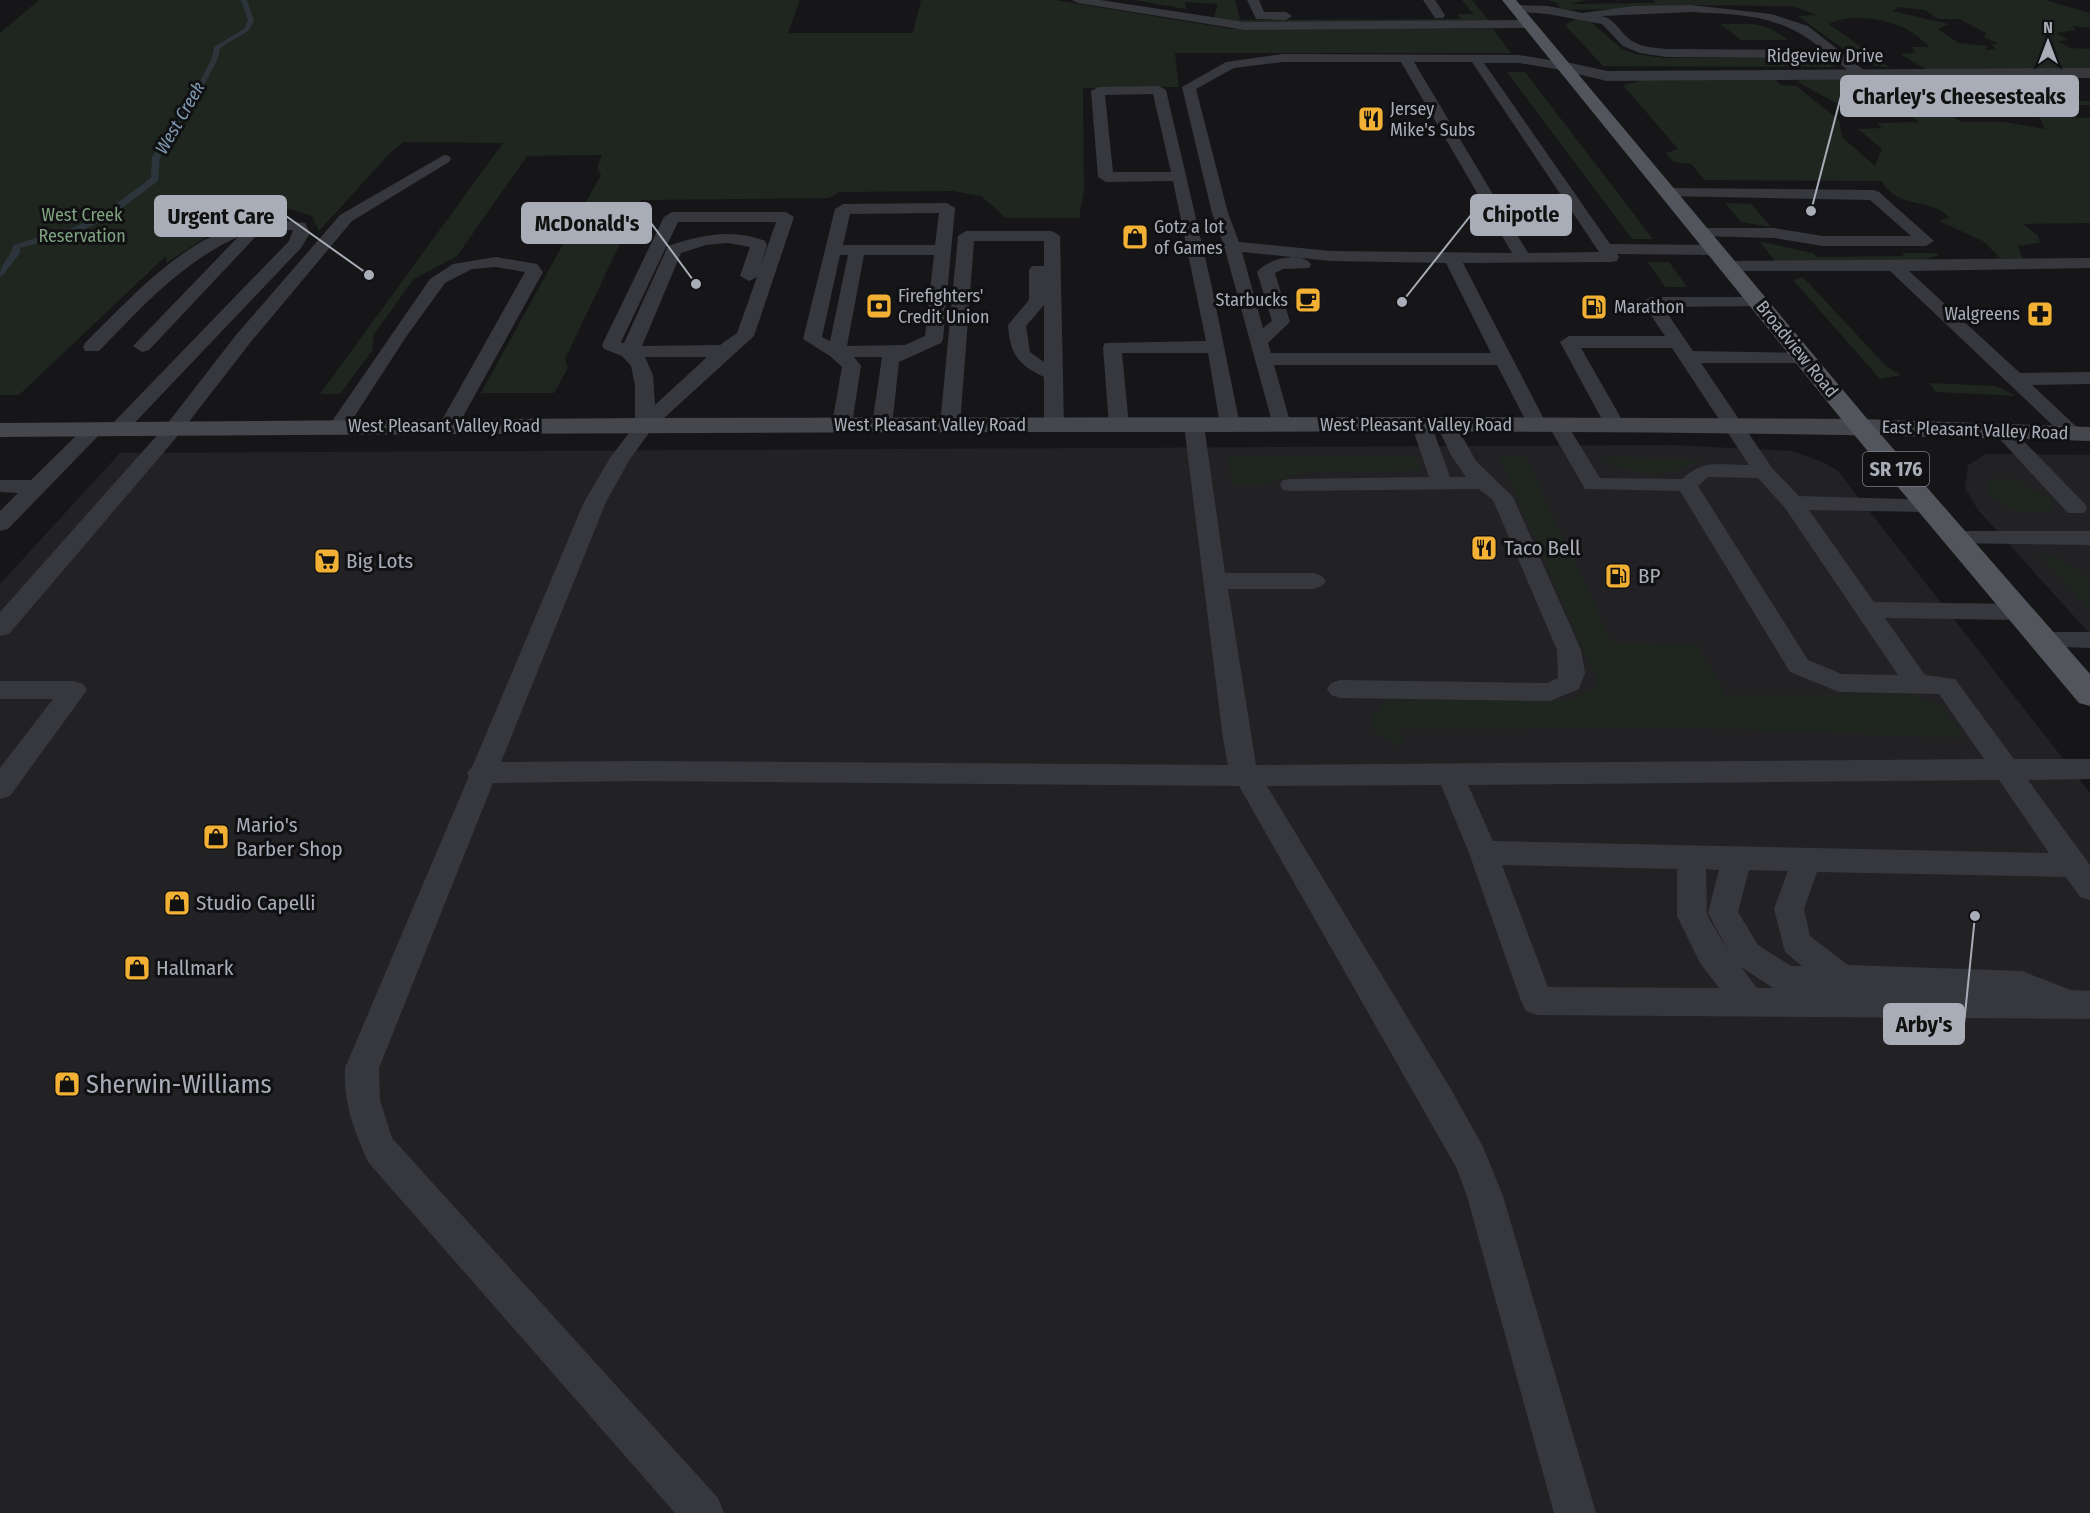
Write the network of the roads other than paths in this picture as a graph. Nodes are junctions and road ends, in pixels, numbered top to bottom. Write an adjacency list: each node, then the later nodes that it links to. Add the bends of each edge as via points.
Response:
1 (1078, 0): 7 (lane, via 1245,26)
2 (1253, 0): 3 (lane, via 1260,16 1439,15)
3 (1429, 0)
4 (1513, 4): 5 (lane); 7 (main road, Broadview Road / SR 176)
5 (1593, 14): 6 (lane, via 1635,19); 6 (lane, via 1739,10); 7 (lane); 8 (lane, via 1628,43 1666,54 1803,52)
6 (1773, 18): 8 (lane, via 1794,23)
7 (1528, 22): 11 (main road, Broadview Road / SR 176)
8 (1839, 57): 13 (lane)
9 (1406, 58): 10 (lane); 19 (lane, via 1272,60 1230,65 1190,87 1220,213); 25 (lane)
10 (1478, 62): 11 (lane); 20 (lane)
11 (1562, 66): 13 (street, Ridgeview Drive, via 1607,76); 16 (main road, Broadview Road / SR 176)
12 (2090, 74): 13 (street, Ridgeview Drive)
13 (1863, 75)
14 (444, 159): 63 (lane, via 346,218 243,339)
15 (1179, 176): 15 (lane, via 1159,90 1098,91 1106,177); 34 (lane)
16 (1669, 193): 21 (main road, Broadview Road / SR 176); 21 (lane, via 1874,195 1926,241 1823,241 1774,233)
17 (259, 225): 18 (lane); 32 (lane); 33 (lane, via 288,223 299,226 302,233)
18 (229, 235): 32 (lane); 32 (lane, via 183,260 92,347)
19 (1232, 246): 27 (lane); 35 (lane)
20 (1605, 249): 21 (lane); 25 (lane, via 1611,257)
21 (1715, 249): 28 (lane); 29 (main road, Broadview Road / SR 176)
22 (832, 250): 23 (lane); 24 (lane, via 843,209 947,208); 40 (lane, via 812,339)
23 (857, 250): 24 (lane); 40 (lane)
24 (944, 250): 38 (lane, via 934,339)
25 (1523, 258): 27 (lane)
26 (2090, 263): 28 (lane)
27 (1455, 264): 35 (lane, via 1286,262 1273,266 1266,272 1281,322); 42 (lane)
28 (1894, 266): 45 (lane)
29 (1759, 302): 36 (lane, via 1651,303); 41 (main road, Broadview Road / SR 176)
30 (959, 323): 43 (lane, via 972,292 976,247 1037,247 1038,301 1017,325 1018,350 1027,361); 43 (lane, via 966,236 1052,236); 51 (lane)
31 (745, 336): 37 (lane); 39 (lane, via 742,301 759,245 728,238 674,250); 39 (lane, via 786,217 672,217 611,345)
32 (128, 346): 33 (lane)
33 (196, 346): 65 (lane)
34 (1216, 347): 53 (lane, via 1112,347); 55 (lane)
35 (1261, 350): 42 (lane); 56 (lane)
36 (1683, 350): 41 (lane); 58 (lane, via 1569,342); 59 (lane)
37 (724, 351): 39 (lane); 49 (lane)
38 (907, 351): 40 (lane); 50 (lane, via 890,359)
39 (630, 352): 49 (lane, via 640,364)
40 (837, 352): 46 (lane, via 852,366)
41 (1804, 357): 60 (main road, Broadview Road / SR 176)
42 (1502, 359): 57 (lane)
43 (1053, 374): 52 (lane)
44 (2090, 378): 45 (lane)
45 (2015, 379): 68 (lane)
46 (842, 424): 49 (main road, West Pleasant Valley Road); 50 (main road, West Pleasant Valley Road)
47 (1421, 424): 48 (main road, West Pleasant Valley Road); 56 (main road, West Pleasant Valley Road); 71 (lane)
48 (1446, 424): 57 (main road, West Pleasant Valley Road); 70 (lane, via 1464,463)
49 (645, 425): 62 (main road, West Pleasant Valley Road); 95 (lane, via 595,502)
50 (882, 425): 51 (main road, West Pleasant Valley Road)
51 (950, 425): 52 (main road, West Pleasant Valley Road)
52 (1054, 425): 53 (main road, West Pleasant Valley Road)
53 (1119, 425): 54 (main road, West Pleasant Valley Road)
54 (1194, 425): 55 (main road, West Pleasant Valley Road); 82 (lane)
55 (1230, 425): 56 (main road, West Pleasant Valley Road)
56 (1281, 425)
57 (1547, 425): 58 (main road, West Pleasant Valley Road); 73 (lane, via 1593,484)
58 (1615, 425): 59 (main road, West Pleasant Valley Road)
59 (1732, 425): 60 (main road, West Pleasant Valley Road); 69 (lane)
60 (1860, 426): 67 (main road, East Pleasant Valley Road); 77 (main road, Broadview Road / SR 176)
61 (338, 427): 62 (main road, West Pleasant Valley Road); 62 (lane, via 438,279 469,265 494,263 531,268 534,272); 63 (main road, West Pleasant Valley Road)
62 (448, 427)
63 (174, 428): 65 (main road, West Pleasant Valley Road); 86 (lane)
64 (94, 429): 65 (main road, West Pleasant Valley Road); 66 (main road, West Pleasant Valley Road); 75 (lane)
65 (118, 429)
66 (0, 430)
67 (2003, 431): 68 (main road, East Pleasant Valley Road); 78 (lane)
68 (2081, 433)
69 (1764, 472): 73 (lane, via 1703,471); 76 (lane)
70 (1482, 483): 71 (lane); 90 (lane, via 1502,497 1507,507 1569,650 1570,684 1550,692)
71 (1442, 484): 72 (lane)
72 (1290, 485)
73 (1688, 485): 89 (lane, via 1800,666 1839,684)
74 (0, 486): 75 (lane)
75 (38, 487): 79 (lane)
76 (1793, 503): 77 (lane); 84 (lane)
77 (1928, 505): 80 (main road, Broadview Road / SR 176)
78 (2085, 513)
79 (0, 524)
80 (1956, 538): 81 (lane); 85 (main road, Broadview Road / SR 176)
81 (2090, 538)
82 (1214, 581): 83 (lane); 97 (lane, via 1236,740)
83 (1314, 581)
84 (1867, 610): 85 (lane); 89 (lane)
85 (2019, 612): 87 (main road, Broadview Road / SR 176)
86 (0, 628)
87 (2044, 640): 88 (lane); 92 (main road, Broadview Road / SR 176)
88 (2090, 640)
89 (1918, 684): 94 (lane, via 1946,684)
90 (1340, 689)
91 (0, 690): 98 (lane, via 74,690)
92 (2090, 695)
93 (2090, 769): 94 (lane)
94 (2005, 770): 96 (lane); 103 (lane)
95 (481, 773): 97 (lane); 107 (lane, via 362,1068 366,1119 380,1150)
96 (1450, 774): 97 (lane); 99 (lane)
97 (1246, 776): 108 (lane, via 1364,970 1471,1159 1485,1196)
98 (0, 788)
99 (1484, 853): 100 (lane); 105 (lane, via 1537,1001)
100 (1691, 857): 101 (lane); 105 (lane, via 1692,916 1711,953)
101 (1737, 858): 102 (lane); 104 (lane, via 1723,914 1747,955 1787,980)
102 (1807, 860): 103 (lane); 104 (lane, via 1790,909 1796,942)
103 (2082, 876)
104 (1842, 979): 106 (lane, via 2022,985)
105 (1749, 1003): 106 (lane)
106 (2083, 1005)
107 (703, 1513)
108 (1575, 1513)

